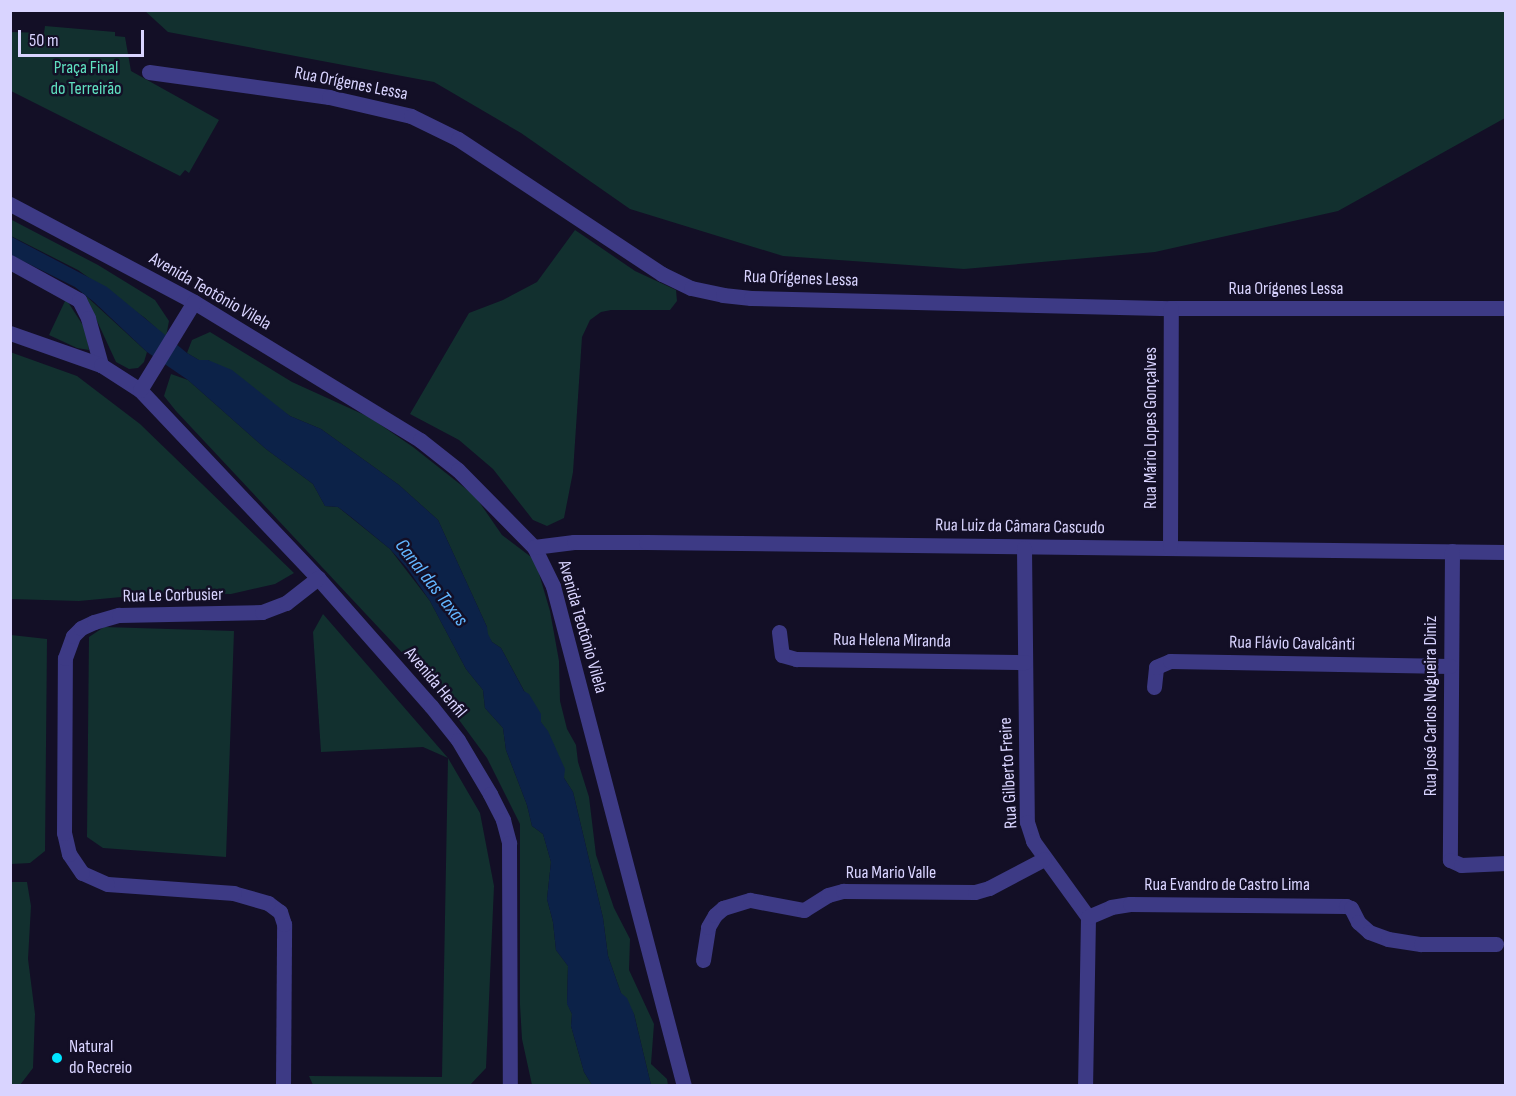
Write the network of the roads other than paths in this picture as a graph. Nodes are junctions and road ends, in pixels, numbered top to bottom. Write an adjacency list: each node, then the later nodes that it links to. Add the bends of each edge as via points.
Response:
1 (149, 72): 5 (street, Rua Orígenes Lessa, via 329,97 411,116 458,139 662,274 691,288 751,298)
2 (10, 204): 4 (street, Avenida Teotônio Vilela)
3 (10, 262): 8 (street, via 79,300)
4 (194, 302): 9 (street); 10 (street, Avenida Teotônio Vilela, via 420,440 466,477)
5 (1170, 308): 6 (street, Rua Orígenes Lessa); 12 (street, Rua Mário Lopes Gonçalves)
6 (1506, 308)
7 (10, 333): 8 (street, Avenida Henfil)
8 (101, 365): 9 (street, Avenida Henfil)
9 (140, 390): 15 (street, Avenida Henfil)
10 (534, 547): 11 (street, Rua Luiz da Câmara Cascudo, via 574,542 646,542); 27 (street, Avenida Teotônio Vilela, via 553,586)
11 (1024, 548): 12 (street, Rua Luiz da Câmara Cascudo); 17 (street, Rua Gilberto Freire)
12 (1170, 548): 13 (street, Rua Luiz da Câmara Cascudo)
13 (1452, 551): 14 (street, Rua Luiz da Câmara Cascudo); 18 (street, Rua José Carlos Nogueira Diniz)
14 (1506, 552)
15 (318, 578): 25 (street, Avenida Henfil, via 458,740 503,820 509,843); 26 (street, Rua Le Corbusier, via 286,603 262,612 119,615 94,622 73,636 65,658 64,833 72,861 82,873 106,884 234,893 268,903 280,912 284,924)
16 (779, 633): 17 (street, Rua Helena Miranda, via 782,655 796,659)
17 (1024, 662): 20 (street, Rua Gilberto Freire, via 1027,822)
18 (1450, 666): 19 (street, Rua Flávio Cavalcânti, via 1170,661 1156,667); 21 (street, Rua José Carlos Nogueira Diniz, via 1450,860 1461,865)
19 (1154, 687)
20 (1044, 859): 22 (street, Rua Gilberto Freire); 24 (street, Rua Mario Valle, via 975,892 843,891 804,910 750,900 723,908 708,927)
21 (1506, 863)
22 (1088, 917): 23 (street, Rua Evandro de Castro Lima, via 1130,904 1346,906 1369,932 1388,939 1421,944); 28 (street)
23 (1496, 944)
24 (704, 960)
25 (509, 1084)
26 (283, 1086)
27 (684, 1086)
28 (1085, 1086)

